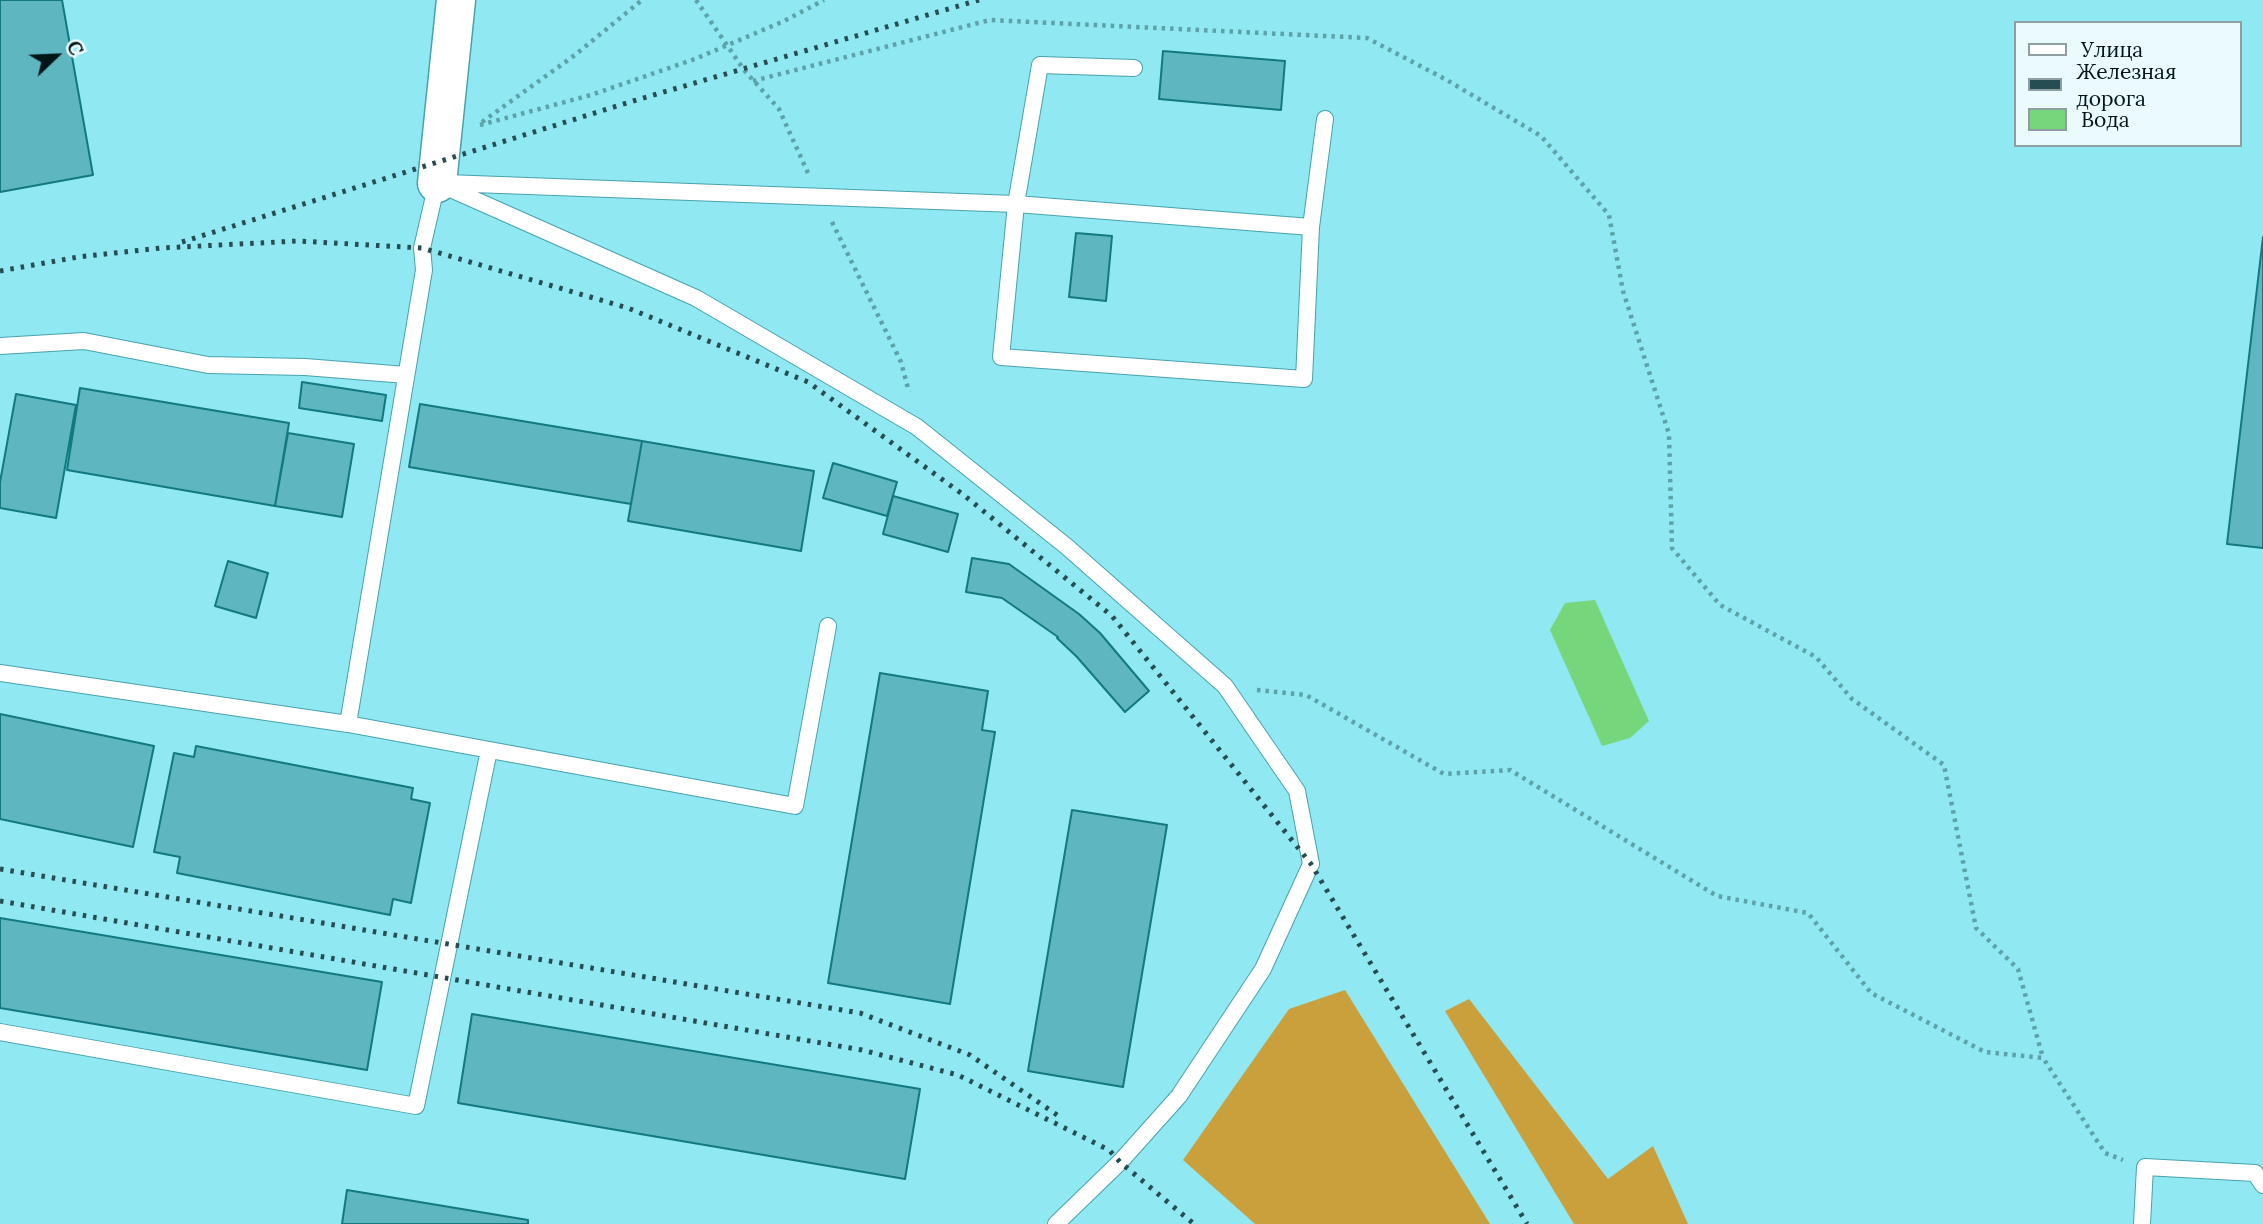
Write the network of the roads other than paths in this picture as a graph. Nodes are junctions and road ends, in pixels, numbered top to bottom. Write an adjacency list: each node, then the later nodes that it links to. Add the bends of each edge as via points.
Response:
1 (456, 0): 4 (street)
2 (1134, 68): 5 (lane, via 1040,65)
3 (1325, 119): 6 (lane)
4 (437, 183): 5 (lane); 8 (lane, via 422,248 424,270); 15 (lane, via 696,298 917,427 1066,546 1225,686 1297,791 1311,864 1263,969 1179,1096 1120,1163)
5 (1016, 204): 6 (lane); 6 (lane, via 1001,357 1304,379)
6 (1311, 228)
7 (0, 346): 8 (lane, via 84,341 208,365)
8 (406, 375): 11 (lane)
9 (828, 626): 12 (lane, via 795,806)
10 (0, 673): 11 (lane)
11 (348, 724): 12 (lane)
12 (489, 750): 13 (lane, via 416,1106)
13 (0, 1032)
14 (2263, 1185): 16 (lane, via 2255,1173 2145,1167)
15 (1056, 1224)
16 (2143, 1224)

